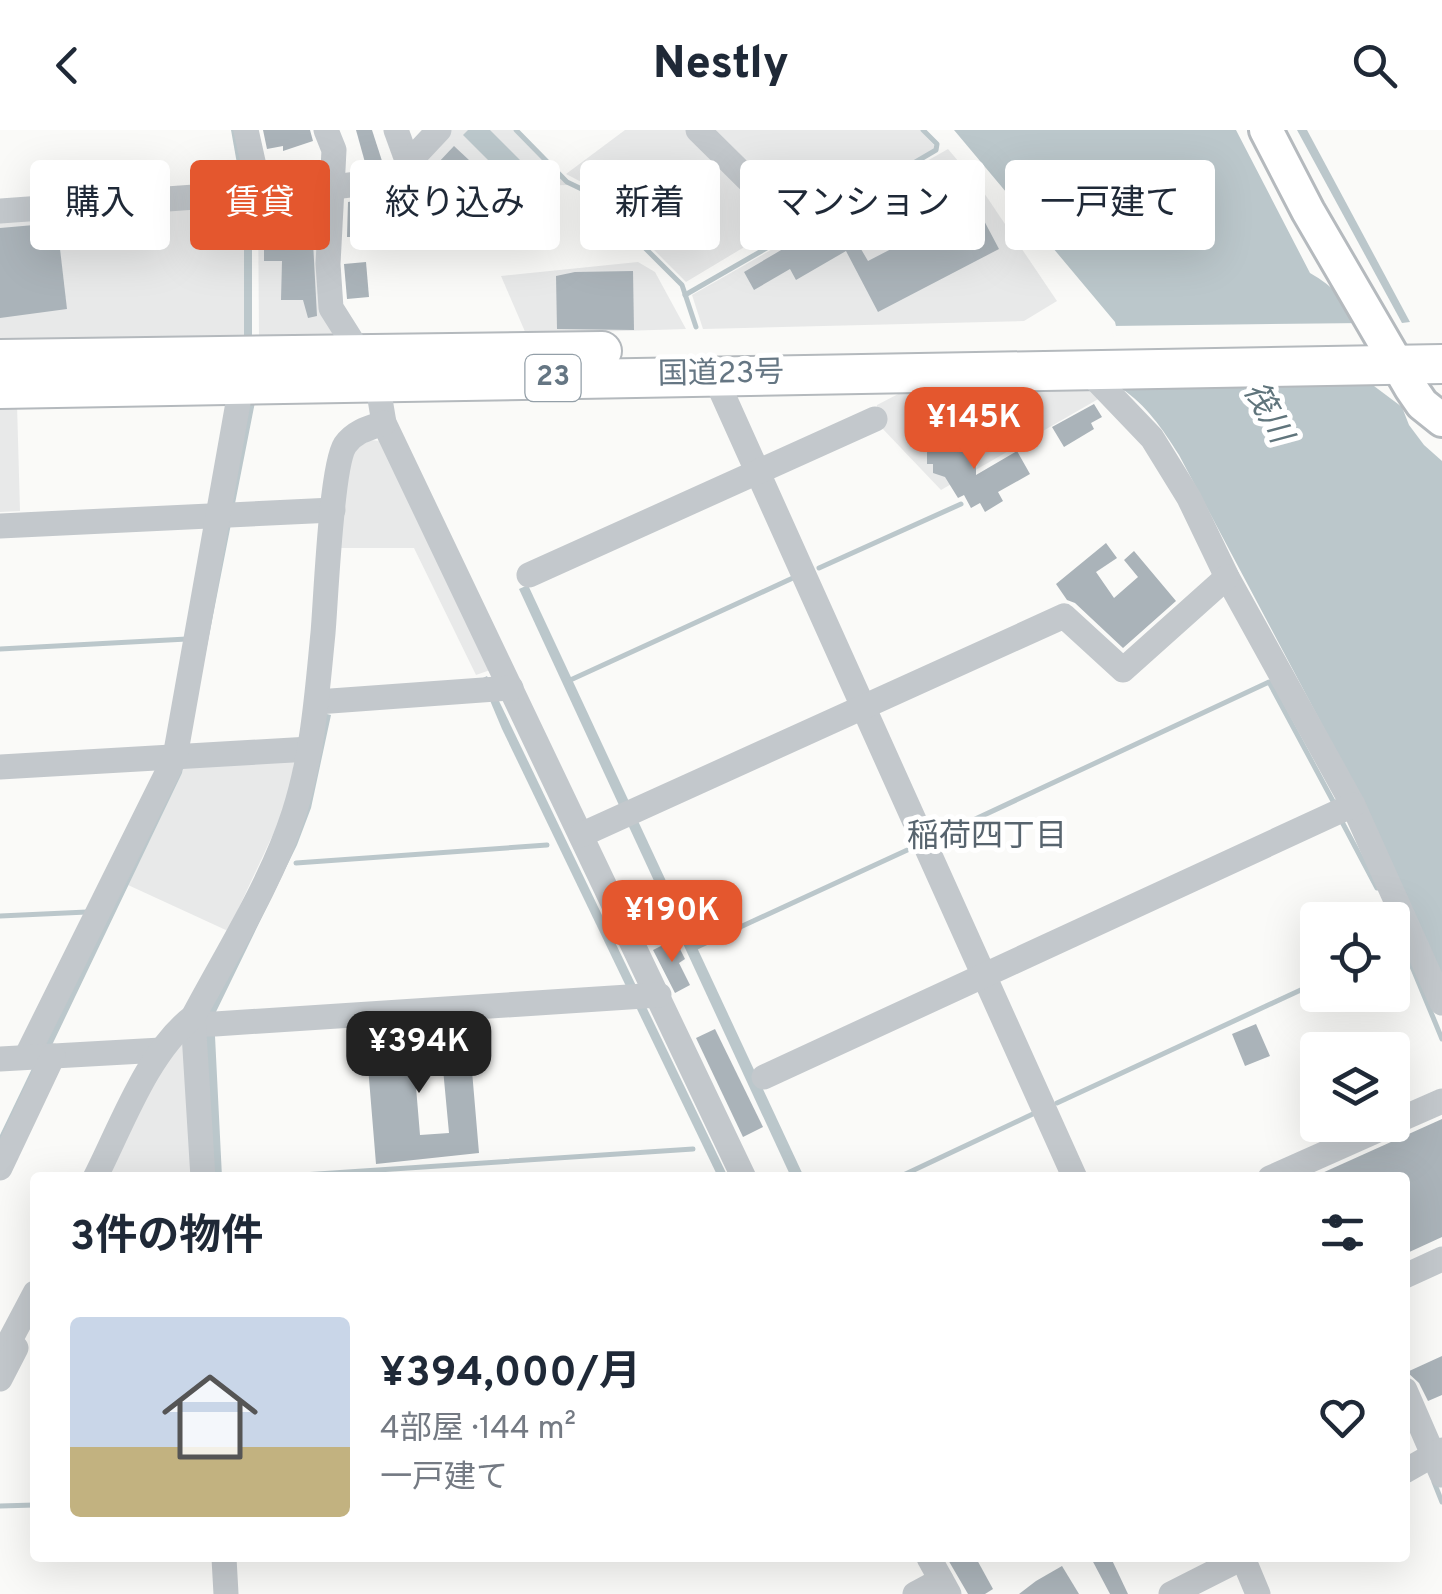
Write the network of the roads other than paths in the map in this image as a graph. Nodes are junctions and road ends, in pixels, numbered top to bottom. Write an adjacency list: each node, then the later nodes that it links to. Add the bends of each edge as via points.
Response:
1 (246, 130): 7 (street)
2 (326, 130): 13 (street, via 334,150)
3 (396, 130): 8 (street)
4 (439, 130): 9 (street)
5 (698, 130): 10 (street)
6 (1266, 130): 17 (main road)
7 (248, 160)
8 (407, 160)
9 (411, 160)
10 (740, 172)
11 (350, 186): 13 (street)
12 (330, 188): 13 (street)
13 (334, 188): 21 (street, via 331,308)
14 (190, 198): 15 (street)
15 (0, 210)
16 (1442, 338): 17 (highway, 国道23号 / 23)
17 (1385, 352): 19 (highway, 国道23号 / 23); 20 (highway, 国道23号 / 23); 26 (main road, via 1422,404)
18 (0, 359): 21 (highway, 国道23号 / 23)
19 (1097, 361): 21 (highway, 国道23号 / 23); 22 (highway, 国道23号 / 23); 33 (street, via 1189,498)
20 (1442, 364)
21 (367, 368): 22 (highway, 国道23号 / 23); 23 (highway, 国道23号 / 23); 27 (street)
22 (714, 375): 28 (street)
23 (0, 389)
24 (238, 403): 30 (street)
25 (875, 419): 28 (street)
26 (1442, 420)
27 (384, 423): 29 (street, via 362,430 342,449); 34 (street)
28 (757, 472): 32 (street); 36 (street)
29 (334, 510): 30 (street); 35 (street)
30 (226, 514): 31 (street); 38 (street)
31 (0, 526)
32 (529, 576)
33 (1228, 577): 36 (street, via 1123,670 1064,616); 40 (street)
34 (496, 690): 35 (street); 41 (street)
35 (316, 702): 37 (street)
36 (862, 707): 41 (street); 42 (street)
37 (310, 749): 38 (street); 45 (street, via 294,812)
38 (181, 756): 39 (street); 47 (street)
39 (0, 767)
40 (1353, 805): 42 (street); 44 (street)
41 (581, 835): 43 (street)
42 (984, 975): 49 (street); 57 (street)
43 (642, 996): 45 (street); 56 (street)
44 (1442, 1004)
45 (203, 1022): 46 (street, via 177,1029); 55 (street)
46 (161, 1050): 47 (street); 54 (street)
47 (40, 1056): 48 (street); 53 (street)
48 (0, 1059)
49 (764, 1077)
50 (1442, 1102): 51 (street)
51 (1410, 1116)
52 (1351, 1142): 58 (street)
53 (0, 1168)
54 (98, 1172)
55 (202, 1172)
56 (741, 1172)
57 (1072, 1172)
58 (1283, 1172)
59 (1442, 1259): 60 (street)
60 (1410, 1274)
61 (30, 1306): 62 (street)
62 (14, 1348): 63 (street)
63 (0, 1379)
64 (1410, 1400): 65 (street)
65 (1439, 1460): 66 (street)
66 (1410, 1469)
67 (224, 1562): 70 (street)
68 (1234, 1562): 71 (street)
69 (1244, 1562): 72 (street)
70 (226, 1594)
71 (1171, 1594)
72 (1258, 1594)

